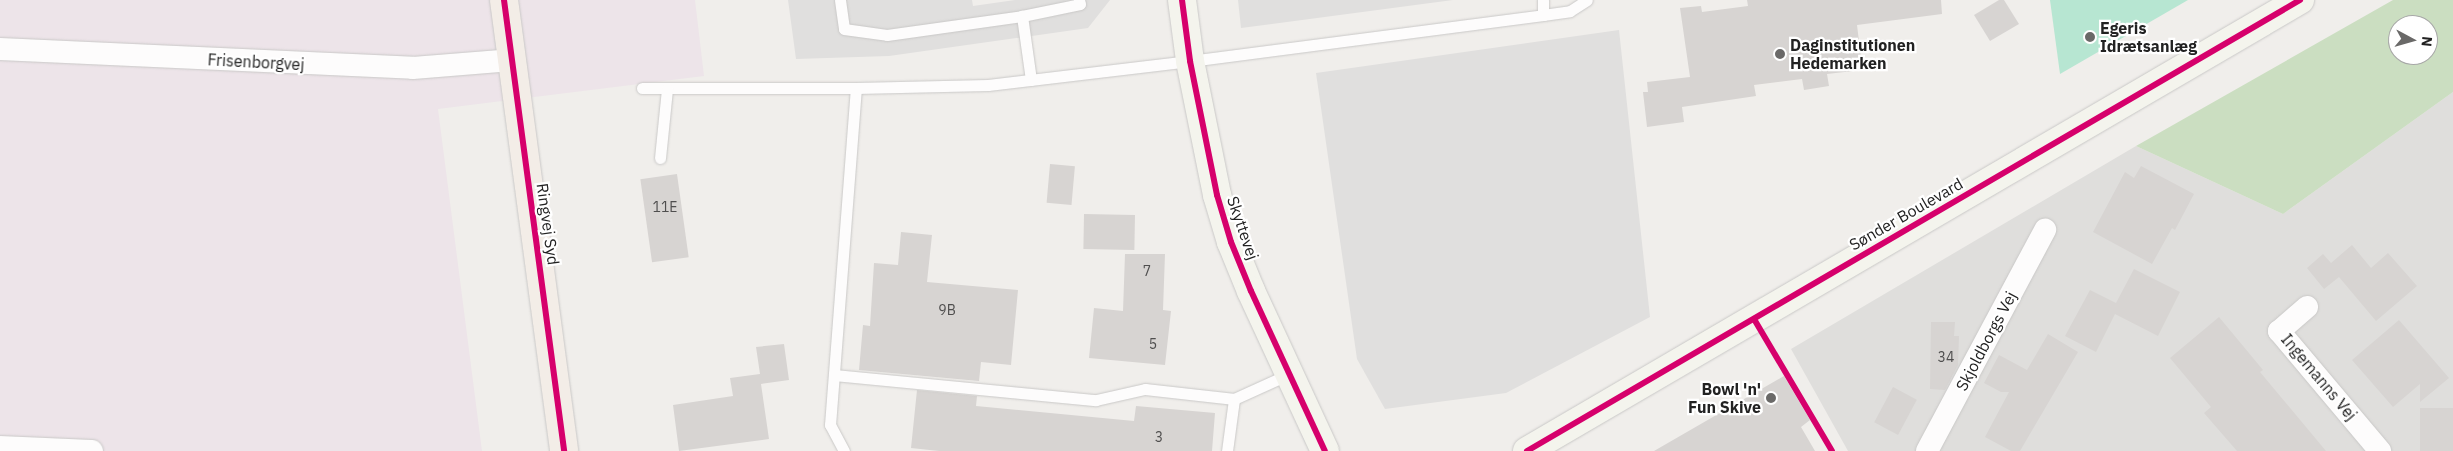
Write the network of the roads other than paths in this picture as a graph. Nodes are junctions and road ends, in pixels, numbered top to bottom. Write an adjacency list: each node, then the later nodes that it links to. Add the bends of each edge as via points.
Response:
1 (504, 0): 11 (main road, Ringvej Syd)
2 (840, 0): 9 (lane, via 844,29 886,35)
3 (1080, 0): 9 (lane, via 1080,4)
4 (1182, 0): 12 (street, Skyttevej)
5 (1543, 0): 8 (lane)
6 (1587, 0): 8 (lane, via 1570,11)
7 (2300, 0): 29 (street, Sønder Boulevard)
8 (1543, 15): 12 (lane)
9 (1022, 16): 13 (lane)
10 (0, 49): 11 (street, Frisenborgvej, via 413,68)
11 (512, 60): 25 (main road, Ringvej Syd)
12 (1190, 61): 13 (lane); 20 (street, Skyttevej, via 1217,195 1231,242)
13 (1030, 80): 15 (lane, via 988,85)
14 (642, 88): 16 (lane)
15 (856, 88): 16 (lane); 21 (lane)
16 (667, 89): 17 (lane)
17 (660, 158)
18 (2045, 230): 30 (street, Skjoldborgs Vej)
19 (2307, 307): 31 (street, Ingemanns Vej, via 2279,331)
20 (1289, 374): 22 (lane); 28 (street, Skyttevej)
21 (834, 375): 22 (lane, via 1096,400 1145,389); 26 (lane, via 830,425)
22 (1234, 399): 27 (lane)
23 (0, 447): 24 (street)
24 (92, 451)
25 (564, 451)
26 (844, 451)
27 (1227, 451)
28 (1325, 451)
29 (1527, 451)
30 (1927, 451)
31 (2380, 451)

